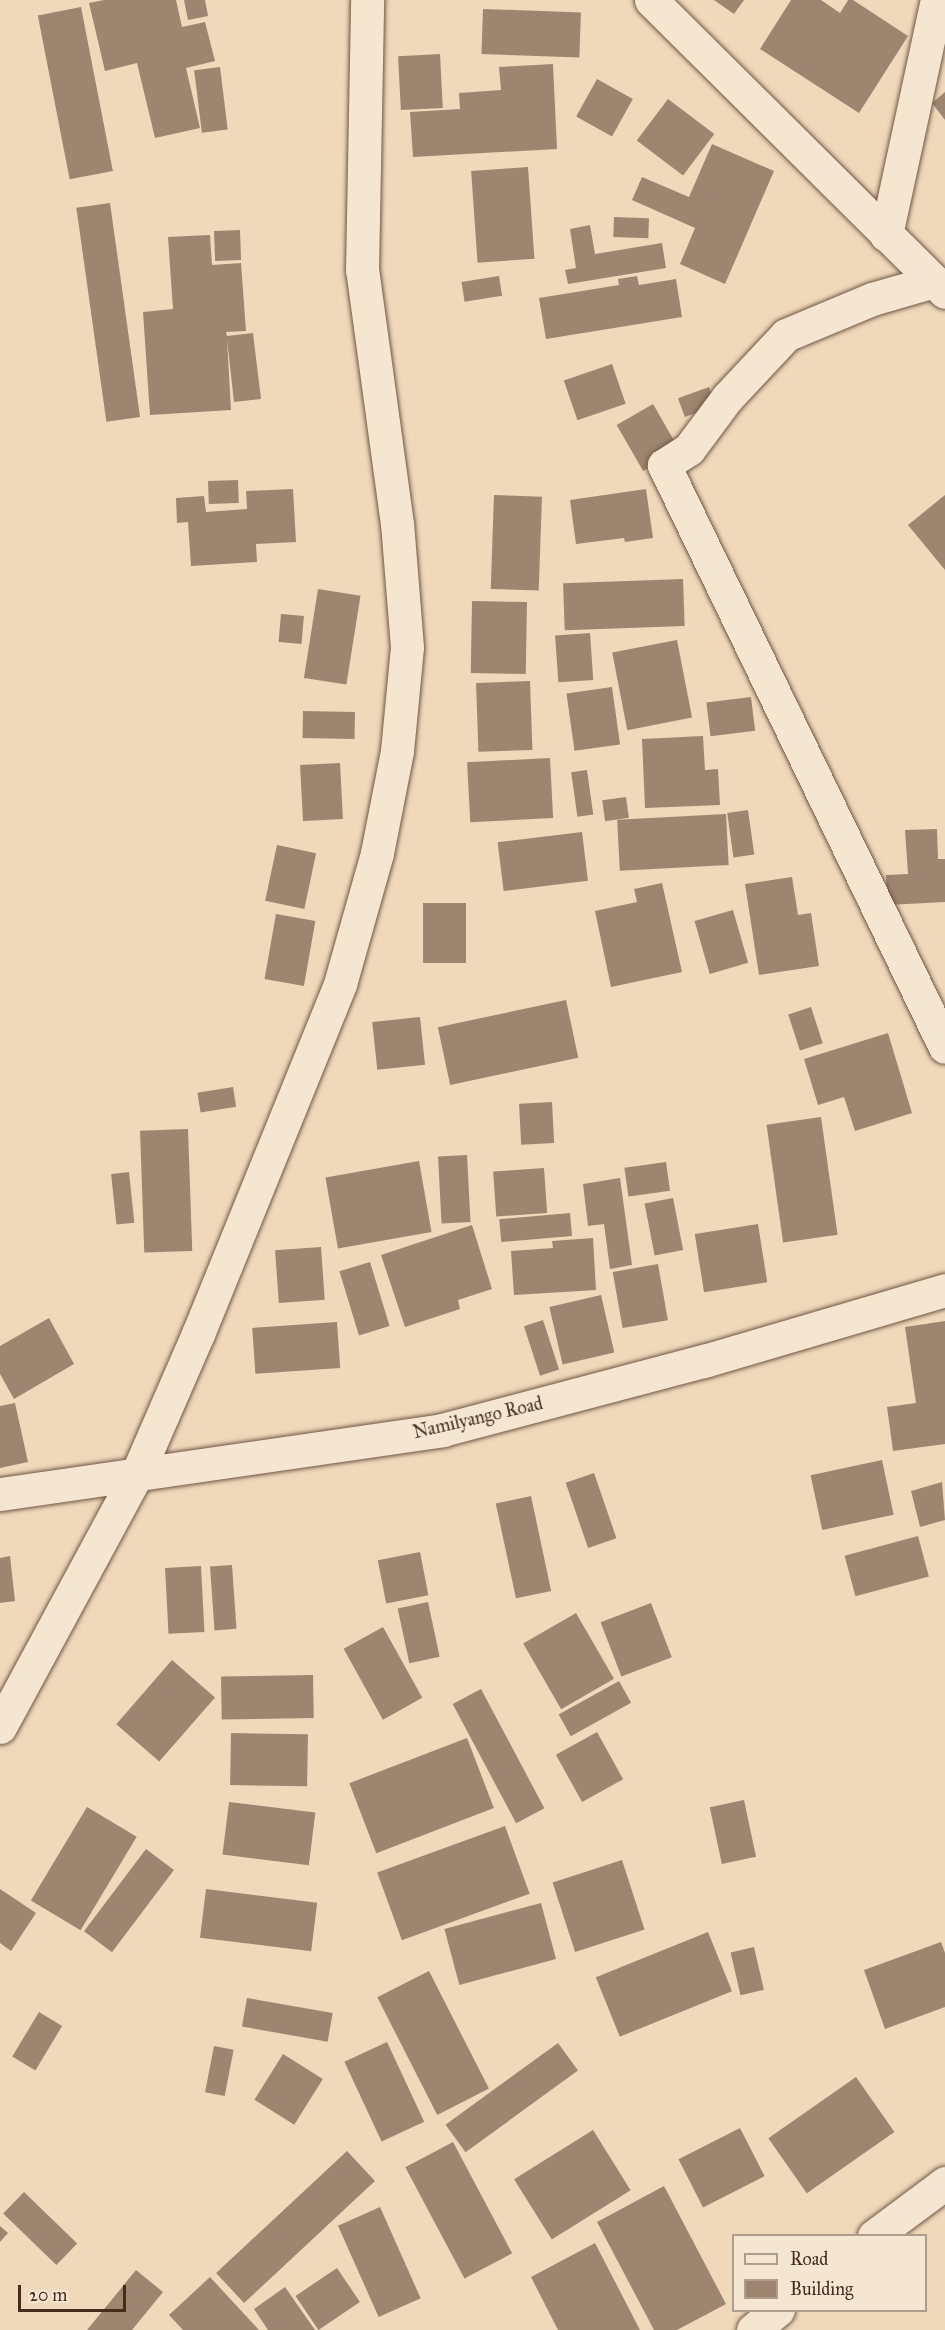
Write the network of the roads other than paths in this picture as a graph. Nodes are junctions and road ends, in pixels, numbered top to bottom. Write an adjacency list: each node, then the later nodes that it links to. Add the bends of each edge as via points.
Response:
1 (367, 0): 8 (street, via 362,270 398,524 407,647 397,751 377,853 340,984)
2 (651, 0): 4 (street)
3 (937, 0): 4 (street)
4 (886, 235): 5 (street)
5 (938, 287): 6 (street, via 872,299 786,335 727,398 689,448 664,465)
6 (945, 1047)
7 (945, 1290): 8 (street, Namilyango Road, via 704,1361 442,1430)
8 (137, 1474): 9 (street, Namilyango Road); 10 (street)
9 (0, 1494)
10 (0, 1727)
11 (945, 2183): 12 (street)
12 (875, 2234)
13 (776, 2312): 14 (street)
14 (753, 2330)

